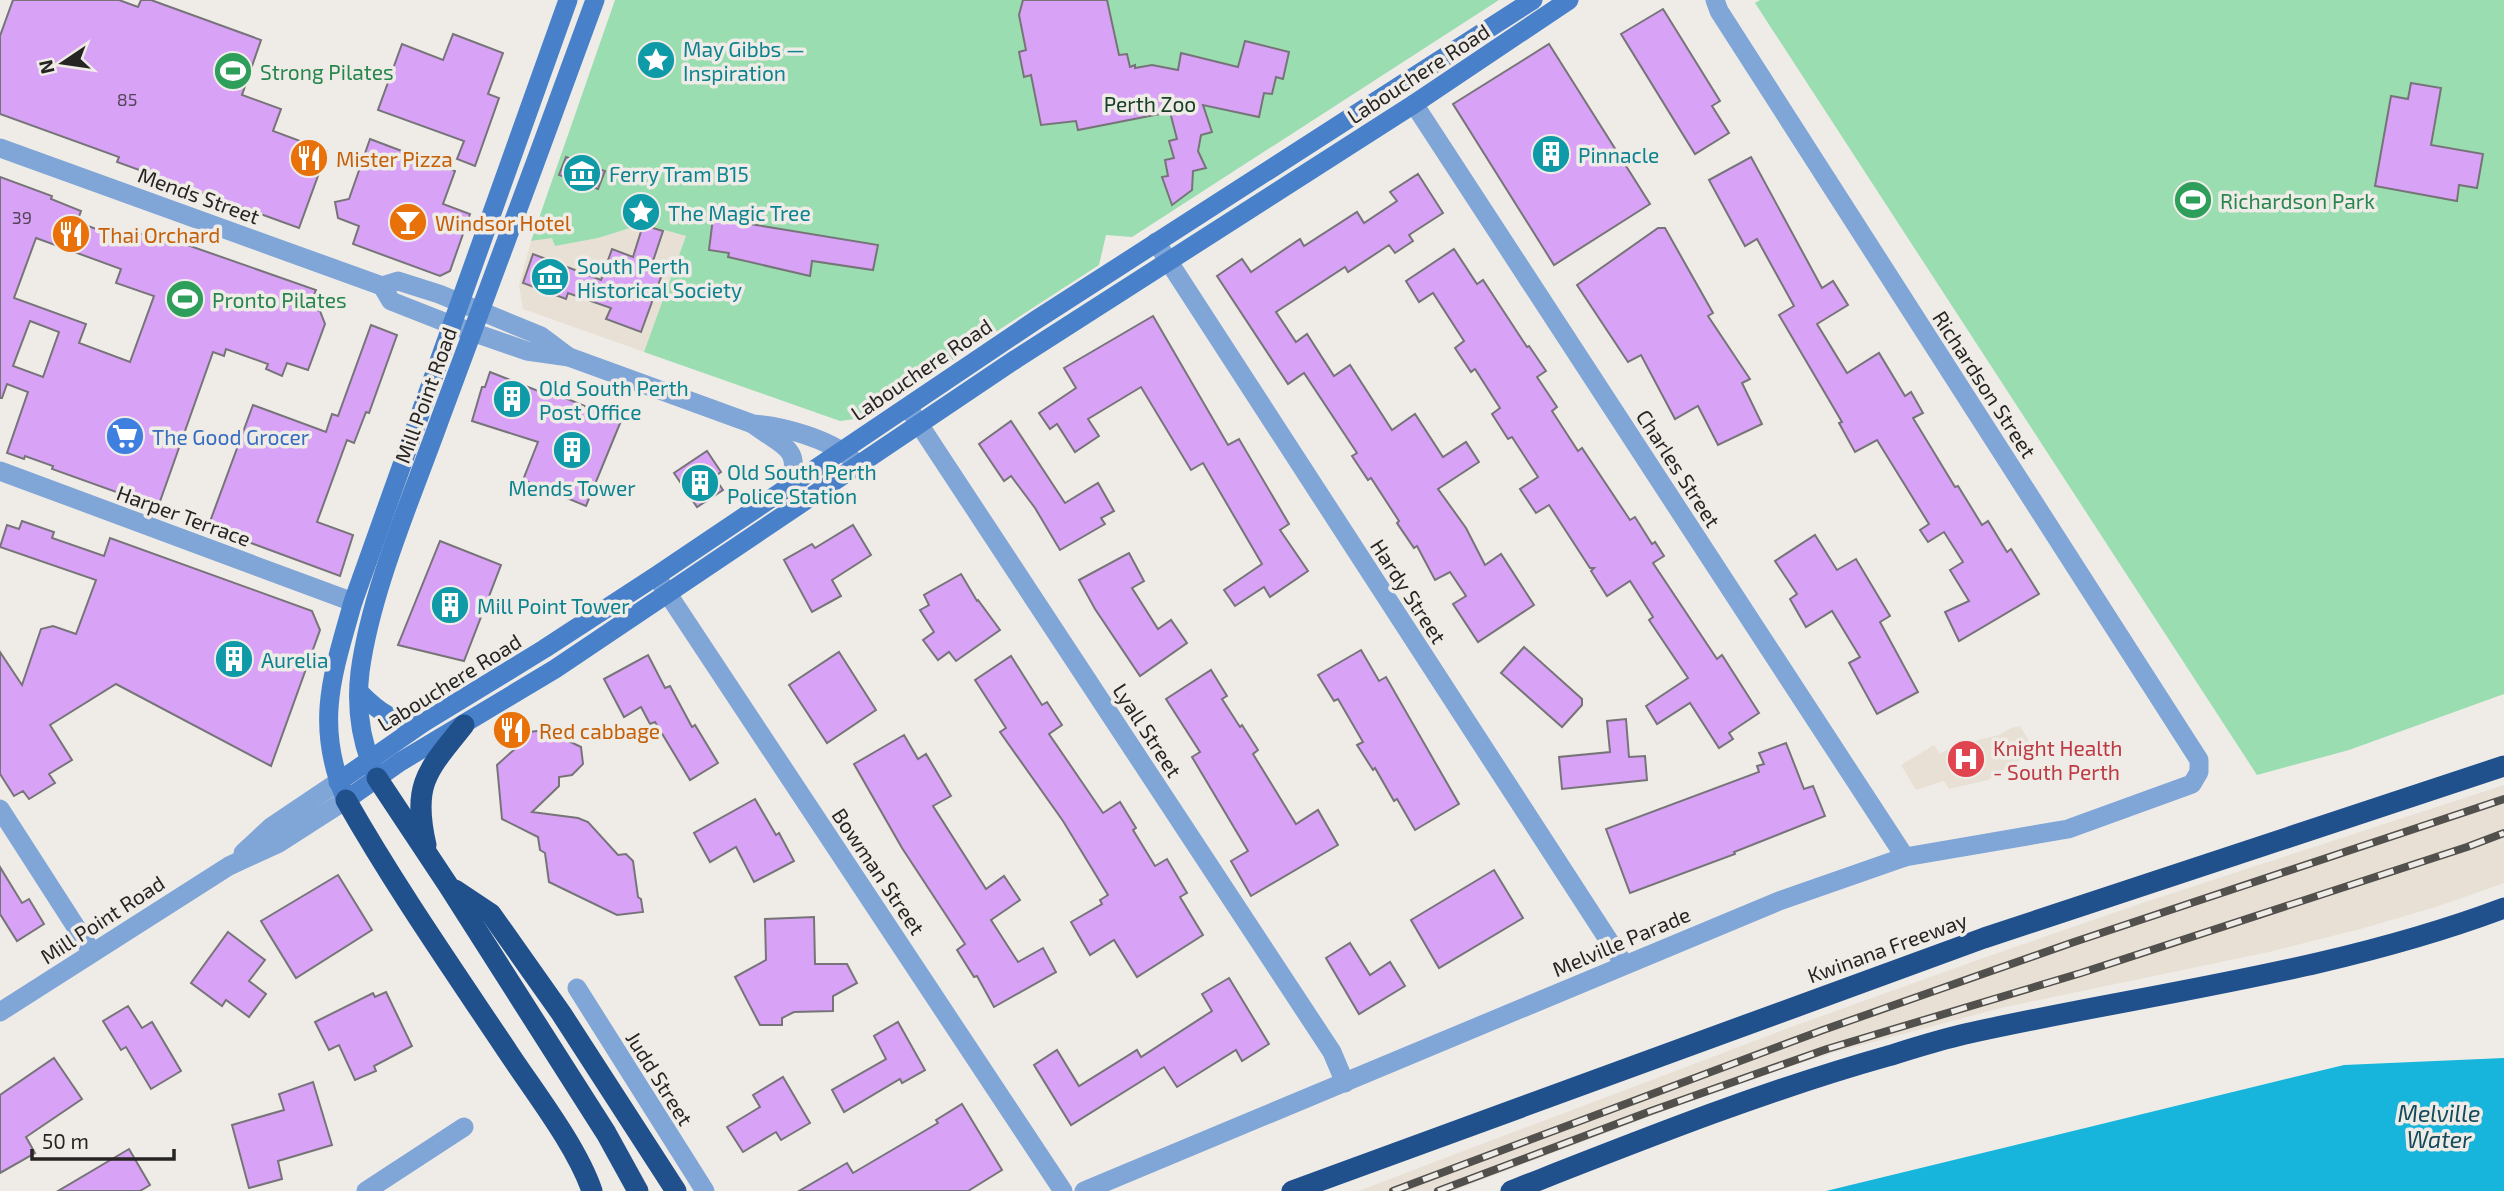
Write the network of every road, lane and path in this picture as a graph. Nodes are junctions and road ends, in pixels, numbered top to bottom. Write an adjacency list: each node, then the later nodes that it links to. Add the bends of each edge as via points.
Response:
1 (568, 0): 11 (main road, Mill Point Road)
2 (595, 0): 12 (main road, Mill Point Road)
3 (1533, 0): 8 (main road, Labouchere Road)
4 (1569, 0): 6 (main road, Labouchere Road)
5 (1713, 4): 34 (street, Richardson Street, via 2199,760)
6 (1414, 104): 9 (main road, Labouchere Road); 37 (street, Charles Street)
7 (0, 148): 10 (street, Mends Street)
8 (1156, 242): 9 (street, Hardy Street); 16 (main road, Labouchere Road)
9 (1168, 262): 18 (main road, Labouchere Road); 42 (street, Hardy Street)
10 (382, 286): 11 (street, Mends Street, via 398,281); 13 (street, Mends Street, via 391,301)
11 (460, 303): 12 (street, Mends Street); 13 (main road, Mill Point Road)
12 (481, 312): 14 (main road, Mill Point Road); 15 (street, Mends Street, via 541,336)
13 (452, 325): 14 (street, Mends Street); 28 (main road, Mill Point Road)
14 (472, 332): 15 (street, Mends Street, via 527,351); 29 (main road, Mill Point Road, via 391,555 370,623)
15 (569, 357): 17 (street, Mends Street)
16 (907, 405): 18 (street, Lyall Street); 19 (main road, Labouchere Road)
17 (753, 424): 19 (street, Mends Street, via 776,426); 20 (street, Mends Street, via 788,448)
18 (920, 425): 21 (main road, Labouchere Road); 45 (street, Lyall Street, via 1332,1052)
19 (841, 450): 21 (street, Mends Street); 22 (main road, Labouchere Road)
20 (794, 458): 22 (street, Mends Street); 25 (street)
21 (860, 465): 24 (main road, Labouchere Road)
22 (816, 468): 24 (street, Mends Street); 25 (main road, Labouchere Road)
23 (0, 471): 28 (street, Harper Terrace)
24 (839, 479): 27 (main road, Labouchere Road)
25 (789, 488): 26 (main road, Labouchere Road)
26 (656, 576): 27 (street, Bowman Street); 30 (main road, Labouchere Road)
27 (668, 595): 31 (main road, Labouchere Road); 52 (street, Bowman Street)
28 (353, 602): 35 (main road, Mill Point Road, via 330,690 328,740)
29 (359, 692): 30 (main road, via 391,719); 33 (main road, Mill Point Road, via 361,736)
30 (423, 723): 33 (main road, Labouchere Road)
31 (464, 725): 33 (main road, Labouchere Road, via 400,762); 38 (highway, via 422,784 421,816)
32 (2504, 766): 54 (highway, Kwinana Freeway, via 1984,938)
33 (373, 769): 35 (main road, Mill Point Road); 38 (highway)
34 (2192, 784): 37 (street, Melville Parade, via 2068,829)
35 (342, 791): 41 (street, Mill Point Road, via 279,843 229,866); 48 (highway, via 441,953 587,1175)
36 (0, 809): 41 (street)
37 (1905, 857): 42 (street, Melville Parade, via 1779,901)
38 (429, 858): 39 (highway)
39 (448, 885): 49 (highway); 50 (highway, via 491,914)
40 (2504, 908): 55 (highway, via 2382,947 1961,1035 1876,1059 1765,1093)
41 (92, 952): 44 (street, Mill Point Road)
42 (1623, 964): 45 (street, Melville Parade)
43 (577, 988): 51 (street, Judd Street)
44 (0, 1012)
45 (1346, 1083): 53 (street, Melville Parade)
46 (464, 1127): 47 (street)
47 (366, 1191)
48 (592, 1191)
49 (638, 1191)
50 (676, 1191)
51 (705, 1191)
52 (1063, 1191)
53 (1084, 1191)
54 (1292, 1191)
55 (1511, 1191)

